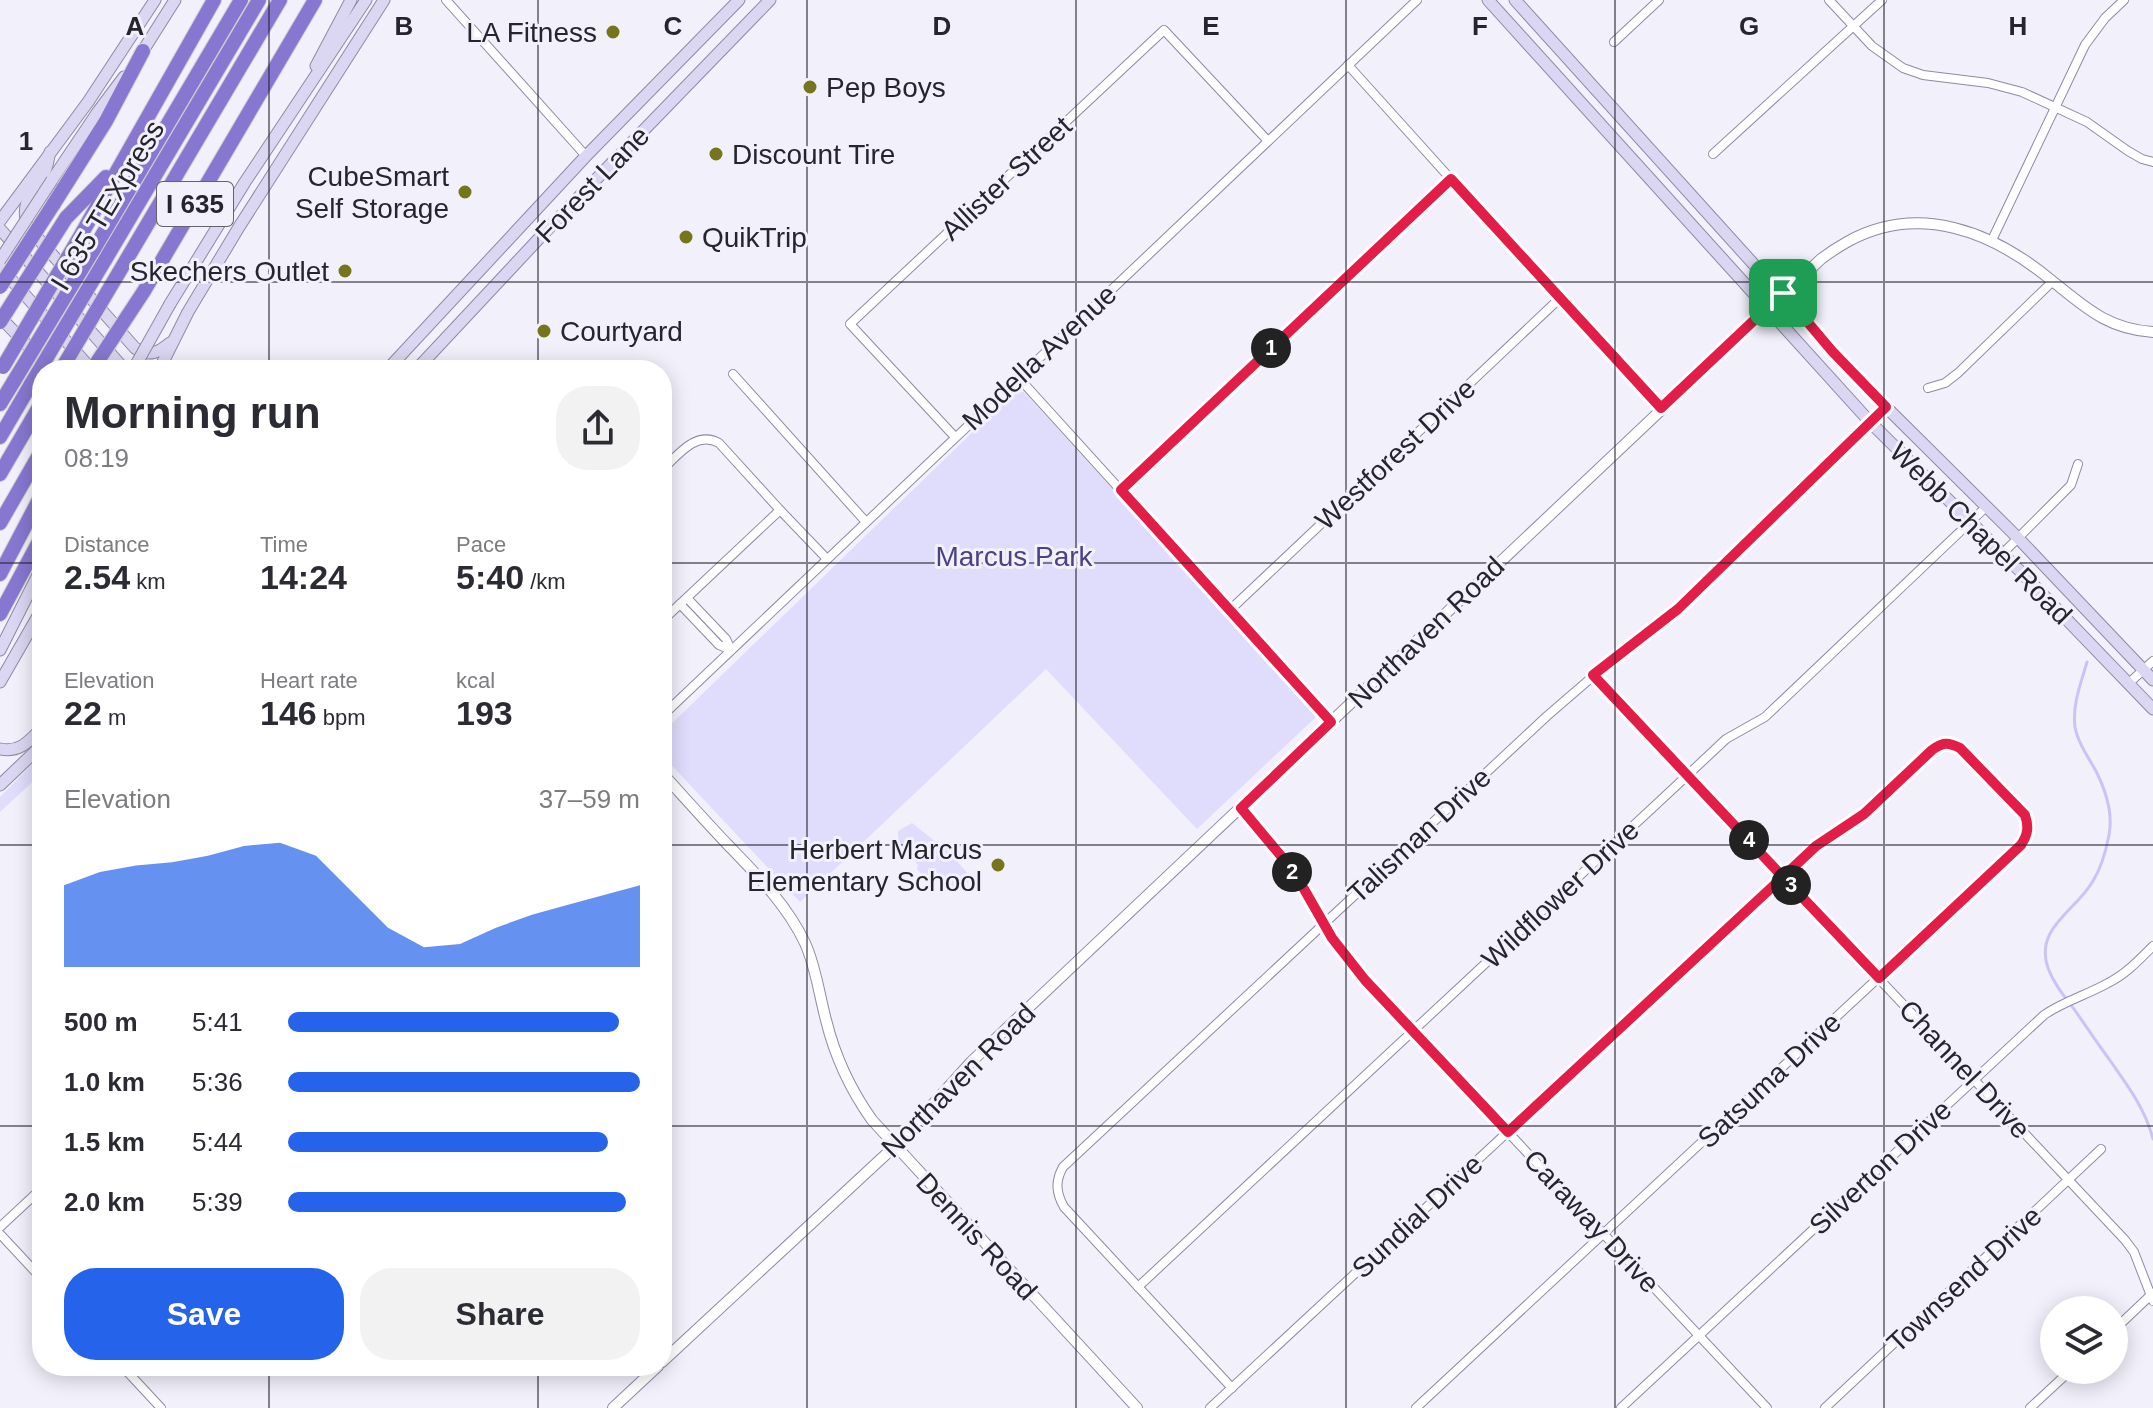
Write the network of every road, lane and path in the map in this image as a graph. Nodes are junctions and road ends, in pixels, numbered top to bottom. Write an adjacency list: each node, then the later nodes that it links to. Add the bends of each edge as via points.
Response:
1 (155, 0): 28 (main road)
2 (175, 0): 23 (main road)
3 (214, 0): 32 (highway, I 635)
4 (241, 0): 38 (highway)
5 (259, 0): 38 (highway, I 635 TEXpress)
6 (280, 0): 54 (highway, I 635 TEXpress, bridge)
7 (315, 0): 44 (highway, I 635)
8 (351, 0): 26 (main road)
9 (366, 0): 26 (main road)
10 (384, 0): 51 (main road)
11 (446, 0): 30 (street)
12 (739, 0): 30 (main road, Forest Lane)
13 (1417, 0): 24 (street, Modella Avenue)
14 (1488, 0): 48 (main road, Webb Chapel Road)
15 (1515, 0): 45 (main road, Webb Chapel Road)
16 (1659, 0): 22 (street)
17 (1829, 0): 21 (street)
18 (1882, 0): 21 (street)
19 (2124, 0): 25 (street, via 2085,45)
20 (764, 2): 33 (main road, Forest Lane)
21 (1854, 26): 25 (street, via 1903,68 1988,83); 29 (street)
22 (1614, 42)
23 (143, 51): 39 (main road, bridge); 43 (highway, bridge, via 106,121)
24 (1348, 65): 27 (street, Modella Avenue); 34 (street)
25 (2055, 106): 31 (street); 37 (street)
26 (291, 112): 59 (main road, bridge)
27 (1268, 141): 65 (street, Modella Avenue); 74 (street, Allister Street, via 1164,30 850,324)
28 (50, 152): 35 (main road); 51 (main road, via 45,172 28,198 27,226 135,348 156,353)
29 (1713, 154)
30 (586, 156): 33 (main road); 42 (main road, Forest Lane)
31 (2153, 162)
32 (121, 163): 49 (highway, bridge, via 66,218); 63 (highway, I 635, bridge)
33 (602, 173): 46 (main road, Forest Lane)
34 (1451, 179): 47 (street); 79 (street)
35 (0, 221)
36 (0, 229): 58 (main road)
37 (1992, 240): 41 (street, Northaven Road); 45 (street, Northaven Road, via 1951,226 1921,223 1870,232 1821,259)
38 (99, 254): 53 (highway, I 635 TEXpress, bridge); 68 (highway, bridge)
39 (0, 260)
40 (0, 267): 55 (main road)
41 (2053, 281): 50 (street, Northaven Road, via 2100,318); 67 (street, via 1958,373)
42 (469, 282): 46 (main road); 61 (main road, Forest Lane)
43 (0, 287)
44 (144, 291): 56 (highway, I 635, bridge); 57 (highway, bridge)
45 (1783, 293): 48 (street, Northaven Road); 69 (main road, Webb Chapel Road)
46 (484, 297): 62 (main road, Forest Lane)
47 (1559, 299): 70 (street); 93 (street, Westforest Drive)
48 (1768, 308): 70 (street, Northaven Road); 72 (main road, Webb Chapel Road)
49 (0, 320): 52 (main road)
50 (2153, 332)
51 (173, 340): 60 (main road)
52 (41, 360)
53 (42, 360)
54 (67, 360)
55 (83, 360)
56 (99, 360)
57 (109, 360)
58 (116, 360)
59 (139, 360)
60 (164, 360)
61 (396, 360)
62 (425, 360)
63 (2, 370)
64 (733, 374): 84 (street)
65 (1018, 377): 74 (street, Modella Avenue); 79 (street)
66 (32, 378): 73 (highway, I 635 TEXpress, bridge)
67 (1928, 388)
68 (0, 404)
69 (1886, 407): 72 (street, Talisman Drive); 80 (main road, Webb Chapel Road)
70 (1661, 408): 107 (street, Northaven Road)
71 (32, 419): 78 (highway)
72 (1870, 422): 83 (main road, Webb Chapel Road); 101 (street, Talisman Drive, via 1678,609)
73 (0, 437)
74 (955, 437): 84 (street, Modella Avenue)
75 (672, 461): 81 (street, via 694,441 719,443)
76 (2078, 464): 86 (street, via 2071,485)
77 (32, 467): 85 (highway)
78 (0, 474)
79 (1121, 490): 93 (street)
80 (1986, 507): 83 (street, Wildflower Drive); 86 (main road, Webb Chapel Road)
81 (780, 510): 89 (street); 92 (street)
82 (32, 513): 90 (highway)
83 (1971, 521): 87 (main road, Webb Chapel Road); 112 (street, Wildflower Drive, via 1765,717 1726,739)
84 (866, 522): 89 (street, Modella Avenue)
85 (0, 523)
86 (2018, 538): 87 (street); 100 (main road, Webb Chapel Road)
87 (2003, 553): 104 (main road, Webb Chapel Road)
88 (32, 555): 95 (highway)
89 (827, 559): 98 (street, Modella Avenue)
90 (0, 574)
91 (32, 587): 97 (main road)
92 (683, 601): 94 (street); 98 (street, via 719,645)
93 (1231, 609): 107 (street)
94 (672, 611)
95 (0, 614)
96 (32, 626): 103 (main road)
97 (0, 650)
98 (731, 650): 105 (street, Modella Avenue)
99 (2153, 661): 100 (street)
100 (2144, 670): 102 (main road, Webb Chapel Road); 104 (street)
101 (1593, 675): 112 (street, Channel Drive); 117 (street, Talisman Drive)
102 (2153, 680)
103 (0, 682)
104 (2129, 683): 106 (main road, Webb Chapel Road)
105 (672, 706)
106 (2153, 709)
107 (1331, 722): 115 (street, Northaven Road)
108 (32, 738): 110 (main road, via 20,749)
109 (1949, 742): 116 (street, Sundial Drive, via 1932,750 1864,814 1816,846); 119 (street, Satsuma Drive, via 2025,815 2027,835)
110 (0, 749)
111 (32, 755): 114 (main road)
112 (1688, 775): 116 (street, Channel Drive); 120 (street, Wildflower Drive)
113 (672, 784): 123 (street, Dennis Road, via 784,908 810,956 844,1075)
114 (0, 785)
115 (1241, 808): 117 (street, Caraway Drive, via 1286,862); 123 (street, Northaven Road, via 971,1062)
116 (1783, 877): 119 (street, Channel Drive); 122 (street, Sundial Drive)
117 (1324, 923): 120 (street, Caraway Drive, via 1346,958); 131 (street, Talisman Drive, via 1063,1167 1057,1195 1064,1207)
118 (2153, 946): 121 (street, Silverton Drive, via 2120,976 2044,1015)
119 (1879, 978): 121 (street, Channel Drive); 128 (street, Satsuma Drive)
120 (1412, 1031): 122 (street, Caraway Drive); 131 (street, Wildflower Drive)
121 (1974, 1078): 125 (street, Channel Drive); 134 (street, Silverton Drive)
122 (1508, 1132): 128 (street, Caraway Drive); 139 (street, Sundial Drive)
123 (895, 1146): 135 (street, Northaven Road); 142 (street, Dennis Road)
124 (2101, 1149): 125 (street, Townsend Drive)
125 (2069, 1180): 132 (street, Channel Drive, via 2134,1252); 147 (street, Townsend Drive)
126 (32, 1197): 127 (street)
127 (0, 1227)
128 (1604, 1233): 134 (street, Caraway Drive); 144 (street, Satsuma Drive)
129 (0, 1234): 130 (street)
130 (32, 1268)
131 (1138, 1287): 139 (street, Talisman Drive)
132 (2152, 1297): 133 (street)
133 (2128, 1318)
134 (1699, 1336): 145 (street, Silverton Drive); 146 (street, Caraway Drive)
135 (672, 1353)
136 (131, 1376): 140 (street)
137 (647, 1376): 141 (street, Northaven Road)
138 (2056, 1384): 148 (street)
139 (1232, 1388): 143 (street, Sundial Drive)
140 (161, 1408)
141 (613, 1408)
142 (1137, 1408)
143 (1210, 1408)
144 (1416, 1408)
145 (1621, 1408)
146 (1767, 1408)
147 (1825, 1408)
148 (2030, 1408)

